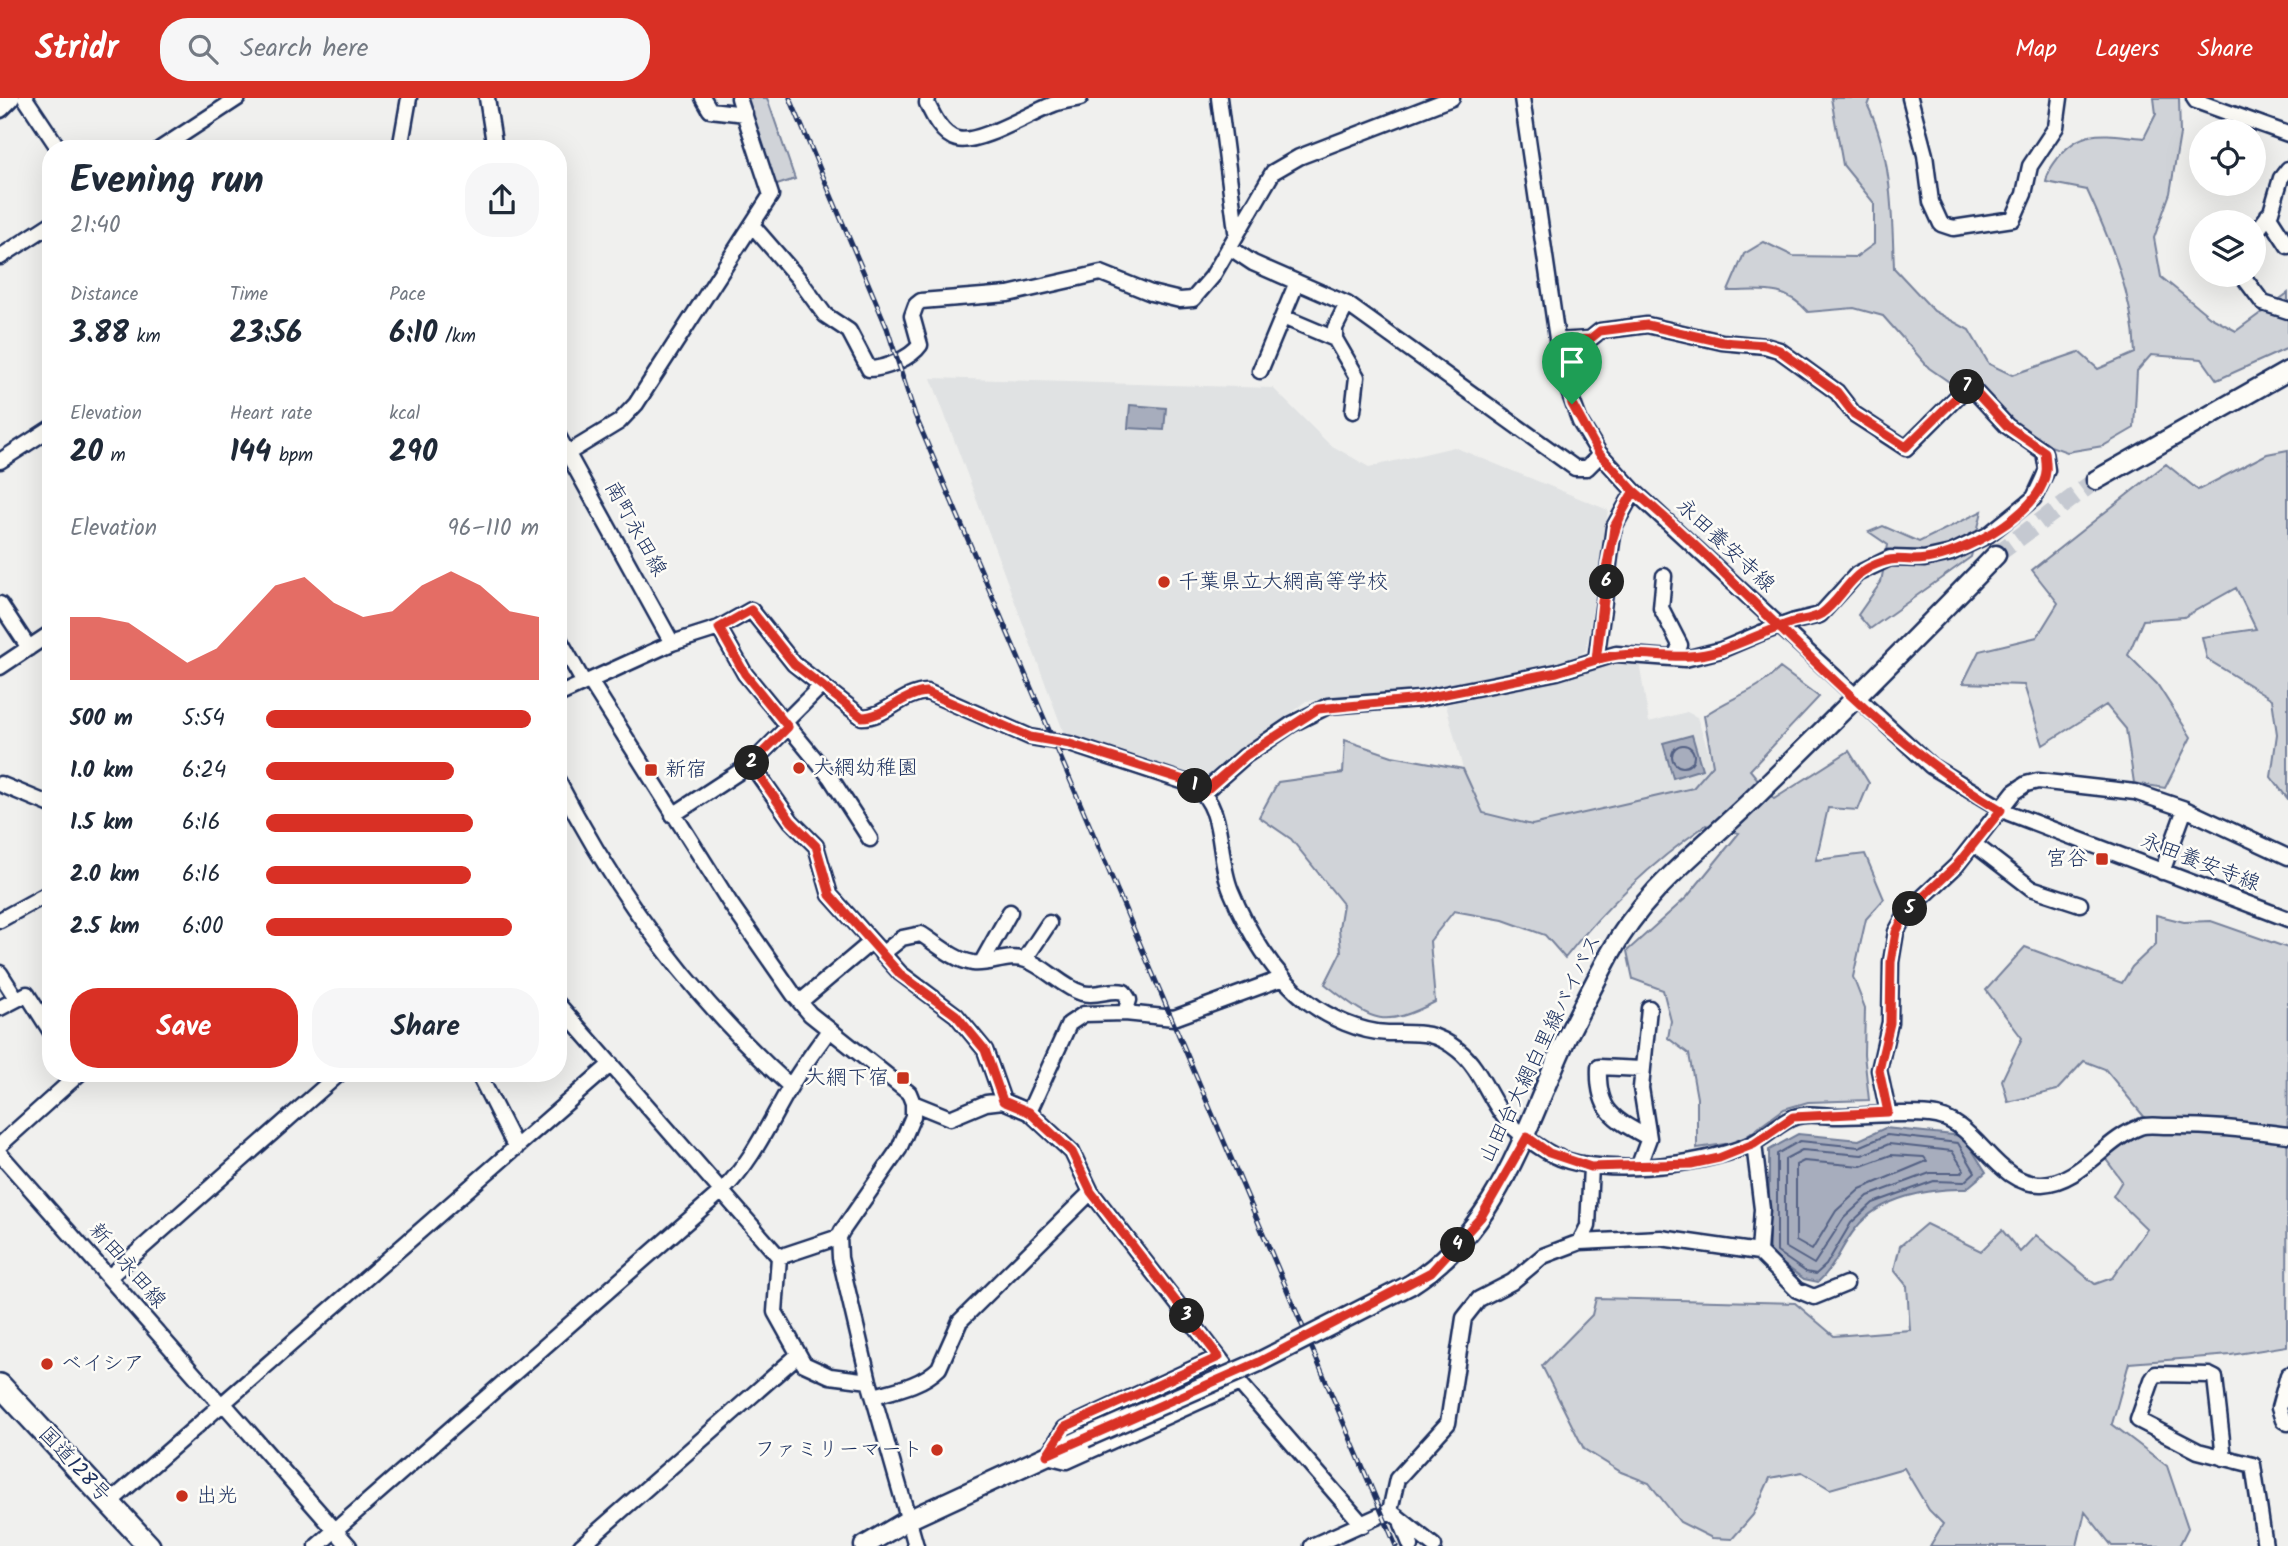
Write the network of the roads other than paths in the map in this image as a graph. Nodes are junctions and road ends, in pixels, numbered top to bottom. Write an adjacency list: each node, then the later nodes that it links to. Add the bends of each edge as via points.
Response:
1 (10, 98): 16 (main road)
2 (25, 98): 19 (street)
3 (238, 98): 20 (street)
4 (409, 98): 21 (street)
5 (487, 98): 22 (street)
6 (703, 98): 17 (street, via 710,110)
7 (739, 98): 17 (street)
8 (928, 98): 9 (street, via 934,118 958,140 974,139 1056,103)
9 (1083, 98)
10 (1219, 98): 28 (street)
11 (1452, 98): 28 (street, via 1273,172)
12 (1522, 98): 38 (street, 永田養安寺線)
13 (1910, 98): 14 (street, via 1931,202 1941,224 1953,228 2013,219 2030,166 2056,127)
14 (2060, 98)
15 (2194, 98): 18 (street)
16 (0, 108)
17 (745, 114): 26 (street, via 771,195)
18 (2288, 134)
19 (53, 140)
20 (174, 140)
21 (402, 140)
22 (494, 140)
23 (2288, 169): 24 (street)
24 (2268, 215): 25 (street); 29 (street)
25 (2266, 218)
26 (752, 225): 30 (street, via 825,315 849,331 869,369 915,352 920,345 912,316 922,301 1008,294 1101,273 1151,292 1193,299); 43 (street, via 636,404 619,422)
27 (42, 230): 31 (street)
28 (1236, 231): 30 (street)
29 (2288, 246)
30 (1229, 247): 32 (street)
31 (0, 257)
32 (1297, 282): 34 (street); 36 (street)
33 (2251, 287): 35 (street, via 2263,303)
34 (1347, 304): 37 (street, via 1335,328); 44 (street, via 1576,468 1587,468)
35 (2288, 311)
36 (1283, 317): 37 (street); 39 (street)
37 (1335, 339): 41 (street, via 1357,377)
38 (1557, 341): 44 (street, 永田養安寺線, via 1572,404); 56 (street, bridge, via 1590,339 1600,331 1647,325 1722,342 1765,345 1779,350 1837,392 1854,414 1906,447 1969,385 2007,426 2045,452 2047,470 2034,498 1988,535 1924,559 1890,558 1857,573 1820,614 1721,650)
39 (1260, 371)
40 (2288, 371): 46 (main road)
41 (1353, 411)
42 (42, 434): 45 (street)
43 (568, 453): 53 (street, 南町永田線)
44 (1600, 455): 47 (street, 永田養安寺線)
45 (0, 461)
46 (2096, 480)
47 (1634, 491): 57 (street, via 1614,527); 62 (street, 永田養安寺線)
48 (1996, 555): 62 (main road, 山田台大網白里線バイパス)
49 (1664, 576): 56 (street, via 1661,608 1680,645)
50 (0, 604): 54 (street)
51 (719, 628): 53 (street); 60 (street, via 751,610 794,664); 63 (street, via 745,674)
52 (42, 639): 54 (street)
53 (672, 643): 59 (street)
54 (29, 648): 58 (street)
55 (567, 651): 59 (street)
56 (1675, 658): 57 (street, via 1616,654)
57 (1596, 660): 66 (street, via 1420,699 1318,709 1245,756)
58 (0, 667)
59 (587, 682): 61 (street); 71 (street)
60 (820, 687): 63 (street); 66 (street, via 862,717 926,692 1030,737 1070,744 1184,780)
61 (567, 691)
62 (1857, 698): 70 (street, 永田養安寺線, via 1931,766); 107 (main road, 山田台大網白里線バイパス, via 1646,900 1612,951 1566,1040)
63 (786, 725): 64 (street); 72 (street, via 830,777)
64 (751, 764): 71 (street); 82 (street, via 791,821 816,846 830,895)
65 (0, 784): 68 (street)
66 (1204, 792): 87 (street, via 1215,814 1230,889)
67 (567, 797): 101 (street, via 670,960 738,1038)
68 (42, 801)
69 (2185, 809): 70 (street, via 2135,792 2038,781 2014,792); 74 (street); 75 (street)
70 (2001, 810): 73 (street); 75 (street, 永田養安寺線)
71 (673, 815): 89 (street)
72 (870, 839)
73 (1974, 844): 77 (street, via 2031,888); 105 (street, via 1917,901 1896,932 1890,1023 1879,1070)
74 (2288, 857)
75 (2162, 872): 79 (street, 永田養安寺線)
76 (42, 897): 80 (street)
77 (2080, 904)
78 (1010, 912): 85 (street)
79 (2288, 919)
80 (0, 920)
81 (1049, 923): 84 (street)
82 (870, 943): 83 (street); 89 (street)
83 (881, 954): 85 (street, via 902,938 921,934 960,959); 102 (street, via 900,974 956,1015 985,1050)
84 (1025, 959): 85 (street); 92 (street, via 1081,993 1124,992 1129,1000)
85 (982, 962)
86 (0, 973): 88 (street)
87 (1283, 978): 92 (street, via 1174,1018); 107 (street, via 1308,1002 1359,1028 1427,1033 1458,1050 1509,1123)
88 (16, 998): 90 (street); 94 (street, via 27,994)
89 (800, 1002): 95 (street)
90 (0, 1008)
91 (1649, 1008): 97 (street)
92 (1125, 1013): 104 (street, via 1084,1014 1069,1024)
93 (567, 1014): 96 (street)
94 (42, 1018)
95 (829, 1030): 101 (street); 103 (street, via 909,1093)
96 (611, 1064): 111 (street); 115 (street)
97 (1642, 1069): 108 (street); 108 (street, via 1599,1067 1598,1084 1604,1109)
98 (69, 1082): 110 (street)
99 (330, 1082): 121 (street)
100 (483, 1082): 111 (street)
101 (790, 1086): 115 (street, via 761,1143)
102 (1003, 1101): 103 (street, via 986,1102 950,1118); 104 (street)
103 (913, 1103): 117 (street, via 913,1116 899,1149)
104 (1029, 1112): 116 (street, via 1072,1152)
105 (1888, 1112): 106 (street, via 1951,1120 2015,1177 2035,1184 2058,1182 2142,1126 2208,1125); 109 (street, via 1793,1117)
106 (2288, 1135)
107 (1527, 1137): 114 (street, via 1549,1153); 132 (main road, 山田台大網白里線バイパス, bridge, via 1469,1233 1431,1272 1259,1362)
108 (1649, 1138): 113 (street)
109 (1754, 1144): 113 (street, via 1691,1164); 119 (street, via 1762,1209)
110 (0, 1145)
111 (516, 1148): 130 (street)
112 (0, 1154): 121 (street, 新田永田線)
113 (1639, 1165): 114 (street)
114 (1591, 1167): 118 (street, via 1588,1226)
115 (723, 1190): 120 (street); 139 (street)
116 (1091, 1192): 124 (street); 129 (street, via 960,1321 939,1368 907,1387)
117 (839, 1237): 120 (street); 126 (street)
118 (1580, 1242): 119 (street, via 1661,1238); 135 (street, via 1543,1256 1512,1282 1479,1299 1464,1318 1448,1423 1396,1479)
119 (1759, 1252): 122 (street, via 1797,1290 1814,1297)
120 (779, 1257): 123 (street, via 775,1312)
121 (109, 1277): 130 (street, 新田永田線)
122 (1846, 1284)
123 (798, 1355): 126 (street, via 816,1372); 143 (street)
124 (1219, 1357): 127 (street); 132 (street, via 1065,1427)
125 (2288, 1376): 131 (street, via 2279,1408)
126 (869, 1381): 129 (street)
127 (1240, 1383): 132 (street, via 1067,1461); 138 (street)
128 (0, 1385): 134 (highway, 国道128号)
129 (874, 1396): 136 (street)
130 (223, 1405): 134 (street); 139 (street, 新田永田線)
131 (2288, 1423)
132 (1047, 1455): 136 (main road, 山田台大網白里線バイパス)
133 (2224, 1458): 133 (street, via 2215,1378 2156,1374 2138,1420 2199,1451); 149 (street, via 2253,1465)
134 (109, 1503): 140 (highway, 国道128号)
135 (1390, 1511): 137 (street); 138 (street)
136 (908, 1520): 144 (main road, 山田台大網白里線バイパス); 145 (street)
137 (1401, 1523): 147 (street); 148 (street)
138 (1363, 1525): 146 (street)
139 (335, 1530): 141 (street); 142 (street, 新田永田線)
140 (149, 1546)
141 (317, 1546)
142 (349, 1546)
143 (581, 1546)
144 (864, 1546)
145 (916, 1546)
146 (1312, 1546)
147 (1411, 1546)
148 (1434, 1546)
149 (2265, 1546)

